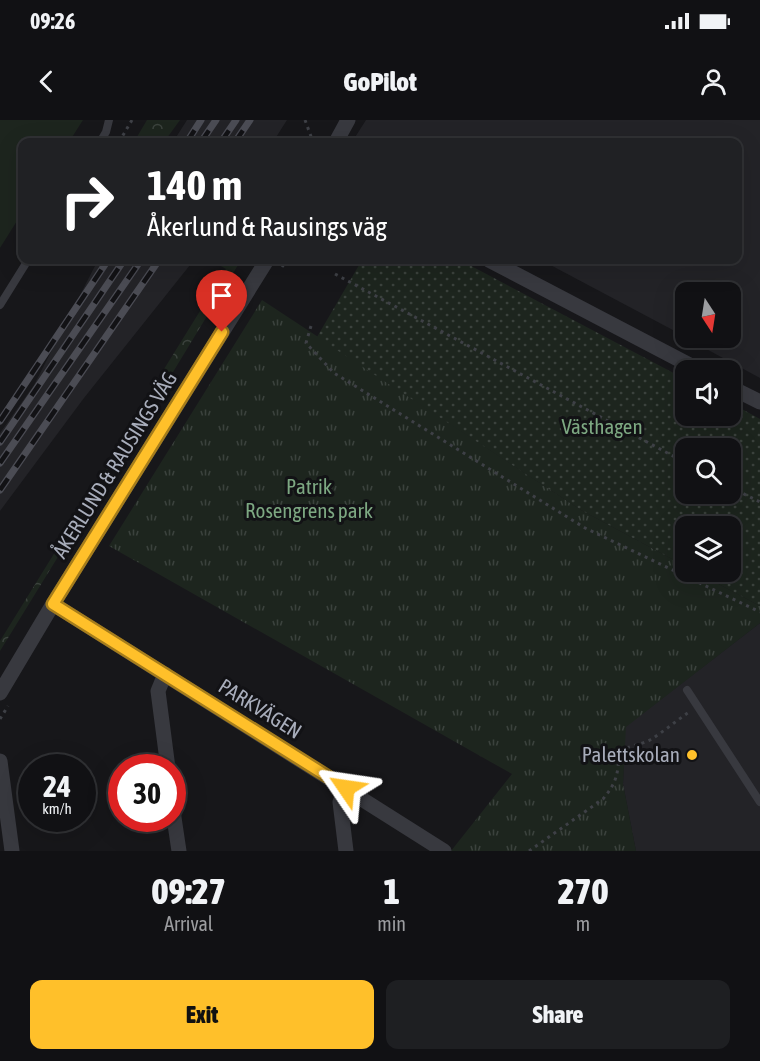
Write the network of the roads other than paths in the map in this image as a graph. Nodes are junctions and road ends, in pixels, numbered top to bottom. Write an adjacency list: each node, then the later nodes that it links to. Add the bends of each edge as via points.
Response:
1 (109, 120): 3 (lane)
2 (348, 120): 4 (street)
3 (102, 138)
4 (338, 138)
5 (26, 264): 8 (lane)
6 (265, 264): 12 (street, ÅKERLUND & RAUSINGS VÄG)
7 (497, 264): 9 (street)
8 (0, 305)
9 (680, 360)
10 (741, 392): 11 (street)
11 (760, 402)
12 (53, 604): 13 (street, PARKVÄGEN); 15 (street, ÅKERLUND & RAUSINGS VÄG)
13 (165, 674): 16 (street, via 158,692); 18 (street, PARKVÄGEN)
14 (687, 690): 19 (lane)
15 (0, 693)
16 (166, 754)
17 (0, 761): 21 (street)
18 (346, 788): 23 (street, via 340,802); 24 (street, PARKVÄGEN)
19 (760, 802)
20 (176, 832): 22 (street)
21 (12, 851)
22 (178, 851)
23 (346, 851)
24 (444, 851)

